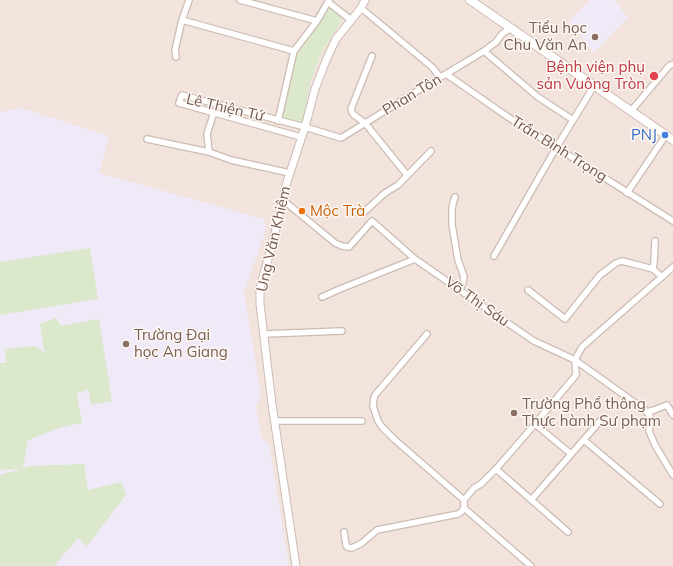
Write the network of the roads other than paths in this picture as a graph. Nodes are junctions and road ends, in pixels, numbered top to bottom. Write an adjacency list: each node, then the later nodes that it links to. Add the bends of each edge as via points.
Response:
1 (189, 0): 7 (street)
2 (240, 0): 9 (street)
3 (365, 0): 6 (street, Ung Văn Khiêm)
4 (470, 0): 10 (main road)
5 (328, 1): 8 (street); 9 (street)
6 (361, 8): 8 (street, Ung Văn Khiêm); 17 (street, via 432,67)
7 (182, 20): 11 (street); 14 (street, via 175,50)
8 (351, 20): 24 (street, Ung Văn Khiêm, via 336,39 327,58 315,89)
9 (317, 21): 11 (street)
10 (511, 28): 12 (street, Phan Tôn); 18 (main road)
11 (294, 51): 22 (street)
12 (484, 51): 16 (street, Phan Tôn); 21 (street, via 538,97)
13 (372, 56): 23 (street, via 351,109 354,116)
14 (176, 57)
15 (673, 64): 19 (street)
16 (446, 74): 17 (street, Phan Tôn); 28 (street, Trần Bình Trọng)
17 (440, 78): 23 (street, Phan Tôn)
18 (594, 86): 19 (main road); 21 (street)
19 (631, 111): 26 (main road)
20 (214, 112): 22 (street, Lê Thiện Tứ, via 180,103 182,95); 25 (street, Lê Thiện Tứ); 30 (street, via 208,134)
21 (573, 120): 28 (street)
22 (278, 121): 24 (street, Lê Thiện Tứ)
23 (365, 123): 24 (street, Phan Tôn, via 340,138); 32 (street)
24 (305, 127): 25 (street, Ung Văn Khiêm)
25 (302, 137): 31 (street, Ung Văn Khiêm)
26 (670, 138): 33 (street)
27 (147, 139): 30 (street)
28 (556, 148): 33 (street, Trần Bình Trọng); 39 (street)
29 (431, 150): 32 (street)
30 (209, 152): 31 (street, via 231,160)
31 (290, 173): 35 (street, Ung Văn Khiêm)
32 (407, 175): 36 (street)
33 (627, 193): 37 (street, Trần Bình Trọng)
34 (455, 197): 44 (street, via 452,225 458,260 464,277)
35 (283, 200): 40 (street, Võ Thị Sáu, via 335,243 348,247 372,221); 48 (street, Ung Văn Khiêm, via 260,288)
36 (362, 213)
37 (673, 221)
38 (655, 241): 42 (street)
39 (494, 256)
40 (415, 259): 44 (street, Võ Thị Sáu); 46 (street)
41 (673, 267): 43 (street)
42 (653, 269): 43 (street); 45 (street, via 622,261 616,263 600,276 566,319)
43 (662, 276): 50 (street, via 582,347)
44 (460, 290): 50 (street, Võ Thị Sáu, via 534,341)
45 (528, 290)
46 (322, 297)
47 (342, 331): 48 (street)
48 (264, 334): 54 (street, Ung Văn Khiêm)
49 (427, 334): 62 (street, via 375,395 373,406 378,421 394,440)
50 (575, 360): 51 (street, Võ Thị Sáu); 56 (street, via 576,375)
51 (647, 412): 52 (street, via 667,405); 60 (street, via 650,416 649,431)
52 (673, 415)
53 (601, 420): 57 (street)
54 (275, 421): 55 (street); 67 (street, Ung Văn Khiêm)
55 (362, 421)
56 (535, 424): 58 (street); 59 (street)
57 (584, 440): 58 (street); 63 (street)
58 (571, 454): 61 (street)
59 (496, 469): 61 (street); 62 (street)
60 (673, 475)
61 (532, 499): 66 (street)
62 (464, 500): 64 (street)
63 (660, 504)
64 (464, 508): 65 (street, via 458,514 377,530 352,548 347,547); 68 (street)
65 (344, 532)
66 (568, 532)
67 (296, 566)
68 (531, 566)

